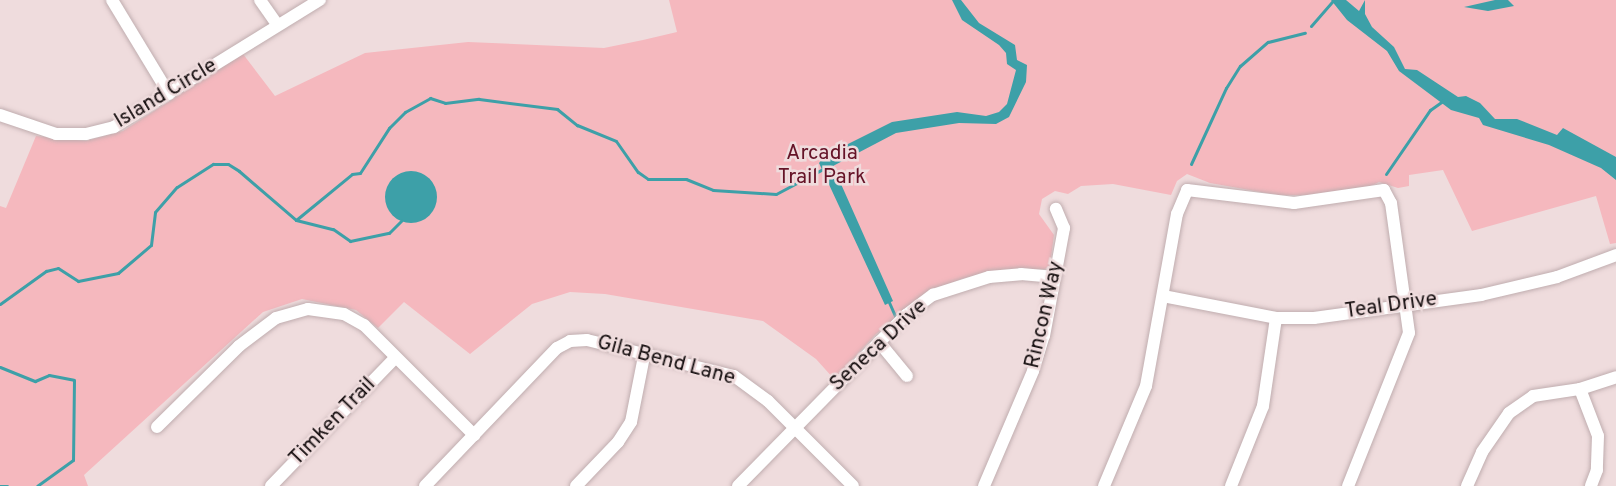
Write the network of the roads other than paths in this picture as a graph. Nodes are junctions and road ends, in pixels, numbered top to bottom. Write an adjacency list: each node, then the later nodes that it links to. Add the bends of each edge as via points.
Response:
1 (112, 0): 5 (street)
2 (260, 0): 4 (street)
3 (320, 0): 4 (street, Island Circle)
4 (277, 24): 5 (street, Island Circle)
5 (169, 94): 6 (street, Island Circle, via 126,122 86,134 44,132)
6 (0, 115)
7 (1056, 209): 9 (street, Rincon Way, via 1064,228)
8 (1616, 255): 11 (street, Teal Drive, via 1557,277 1481,295)
9 (1054, 277): 13 (street, Seneca Drive, via 1021,273 953,287 918,306); 27 (street, Rincon Way, via 1033,371)
10 (1163, 296): 11 (street, via 1177,214 1187,190 1294,203 1384,190 1391,203); 12 (street, Teal Drive); 28 (street, via 1146,386)
11 (1407, 302): 12 (street, Teal Drive, via 1314,318); 30 (street, via 1409,333 1404,351)
12 (1276, 318): 29 (street, via 1263,406)
13 (879, 342): 16 (street); 20 (street, Seneca Drive)
14 (645, 351): 20 (street, Gila Bend Lane, via 734,376 750,385); 21 (street, Gila Bend Lane, via 587,340 570,341 557,348); 24 (street, via 631,422 618,442)
15 (395, 358): 19 (street, via 364,325 344,314 309,309 276,318 239,346); 21 (street); 22 (street, Timken Trail)
16 (907, 376)
17 (1616, 377): 18 (street)
18 (1580, 389): 31 (street, via 1533,396 1509,413 1482,452); 32 (street, via 1598,436 1597,470)
19 (157, 427)
20 (795, 428): 25 (street, Seneca Drive); 26 (street, Gila Bend Lane)
21 (474, 435): 23 (street, Gila Bend Lane)
22 (271, 486)
23 (425, 486)
24 (576, 486)
25 (738, 486)
26 (853, 486)
27 (984, 486)
28 (1104, 486)
29 (1231, 486)
30 (1348, 486)
31 (1467, 486)
32 (1591, 486)

